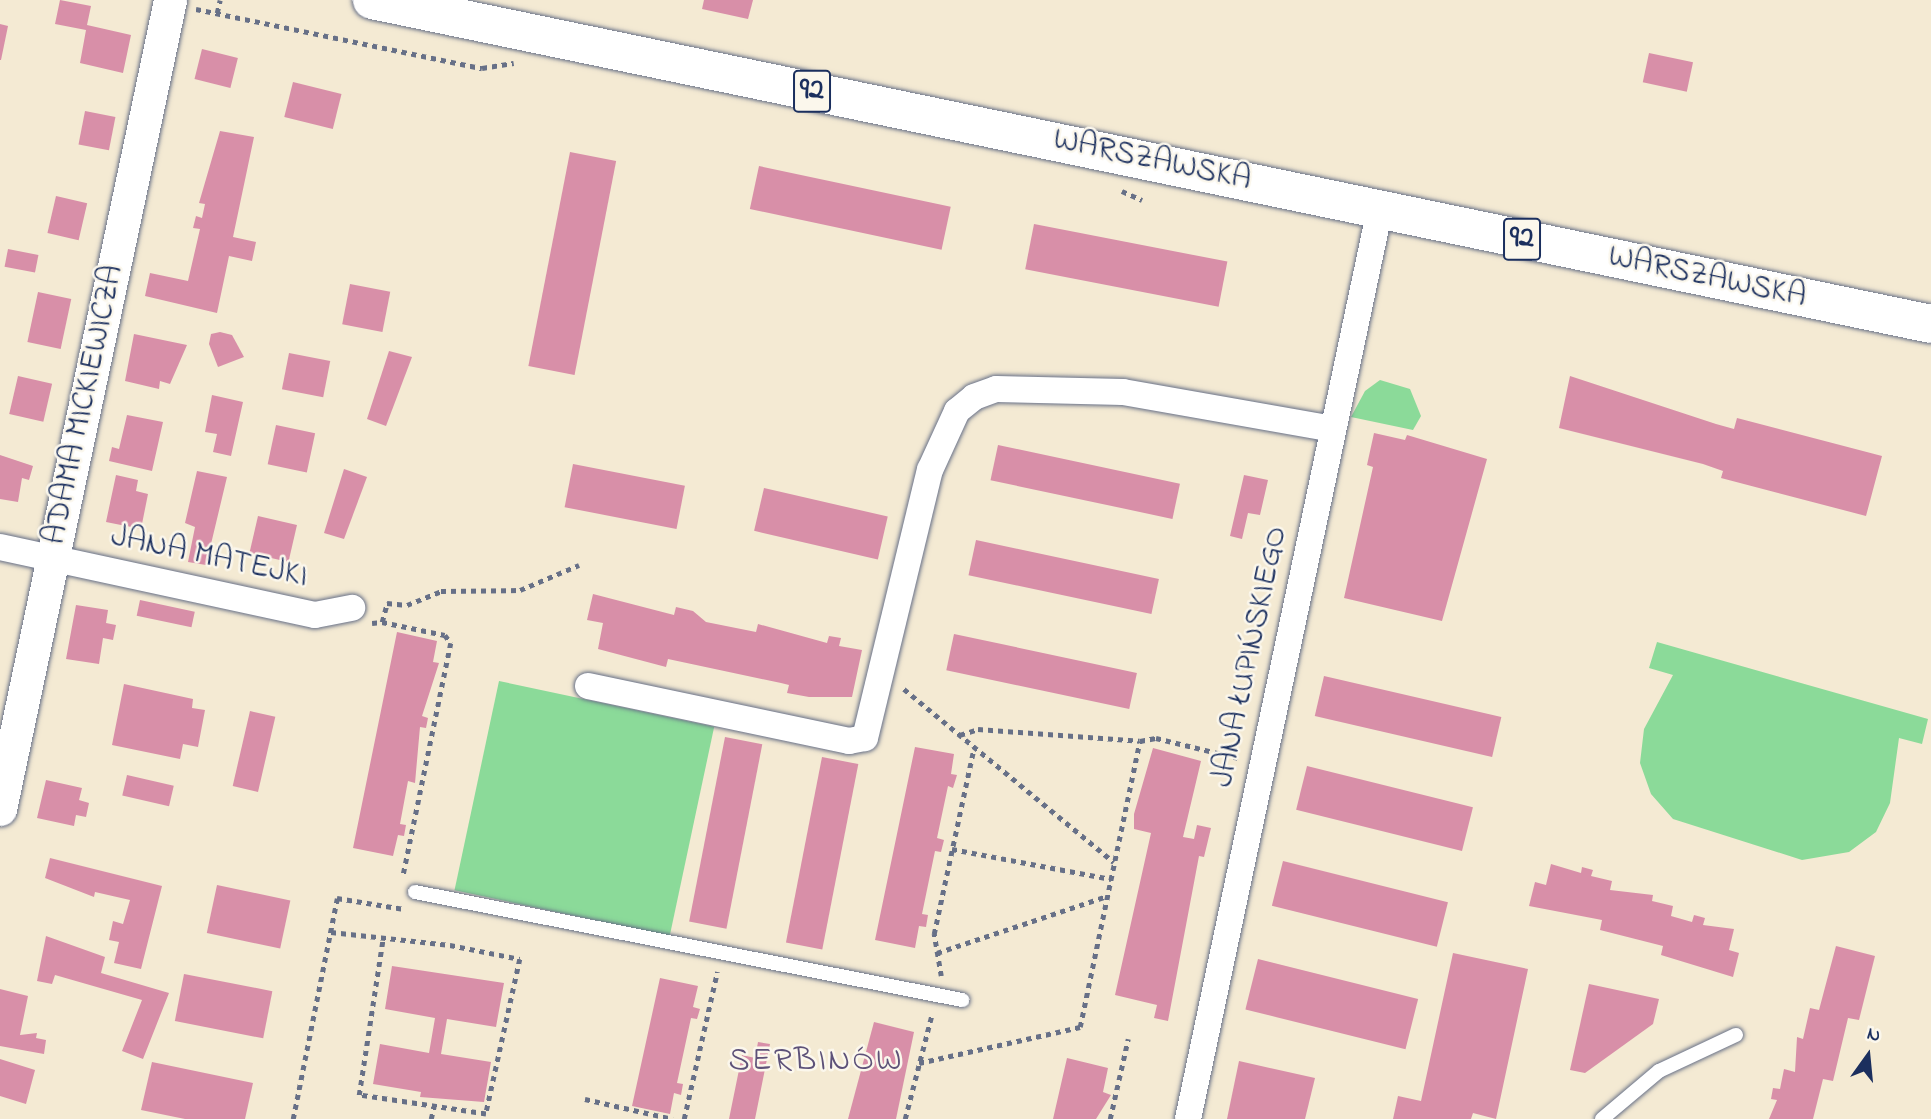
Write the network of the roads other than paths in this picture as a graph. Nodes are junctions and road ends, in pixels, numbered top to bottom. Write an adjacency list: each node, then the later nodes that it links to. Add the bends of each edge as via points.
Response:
1 (372, 0): 3 (main road, WARSZAWSKA / 92)
2 (179, 3): 7 (street, ADAMA MICKIEWICZA)
3 (1380, 209): 4 (main road, WARSZAWSKA / 92); 5 (street, JANA ŁUPIŃSKIEGO)
4 (1931, 324)
5 (1332, 429): 9 (street, via 1123,392 996,389 974,397 957,411 930,470 872,727 865,738 849,741); 14 (street, JANA ŁUPIŃSKIEGO)
6 (0, 547): 7 (street, JANA MATEJKI)
7 (53, 559): 8 (street, JANA MATEJKI, via 315,615); 10 (street, ADAMA MICKIEWICZA)
8 (354, 616)
9 (588, 686)
10 (0, 809)
11 (408, 890): 12 (lane)
12 (962, 1000)
13 (1736, 1035): 15 (lane, via 1659,1071)
14 (1188, 1119)
15 (1602, 1119)

